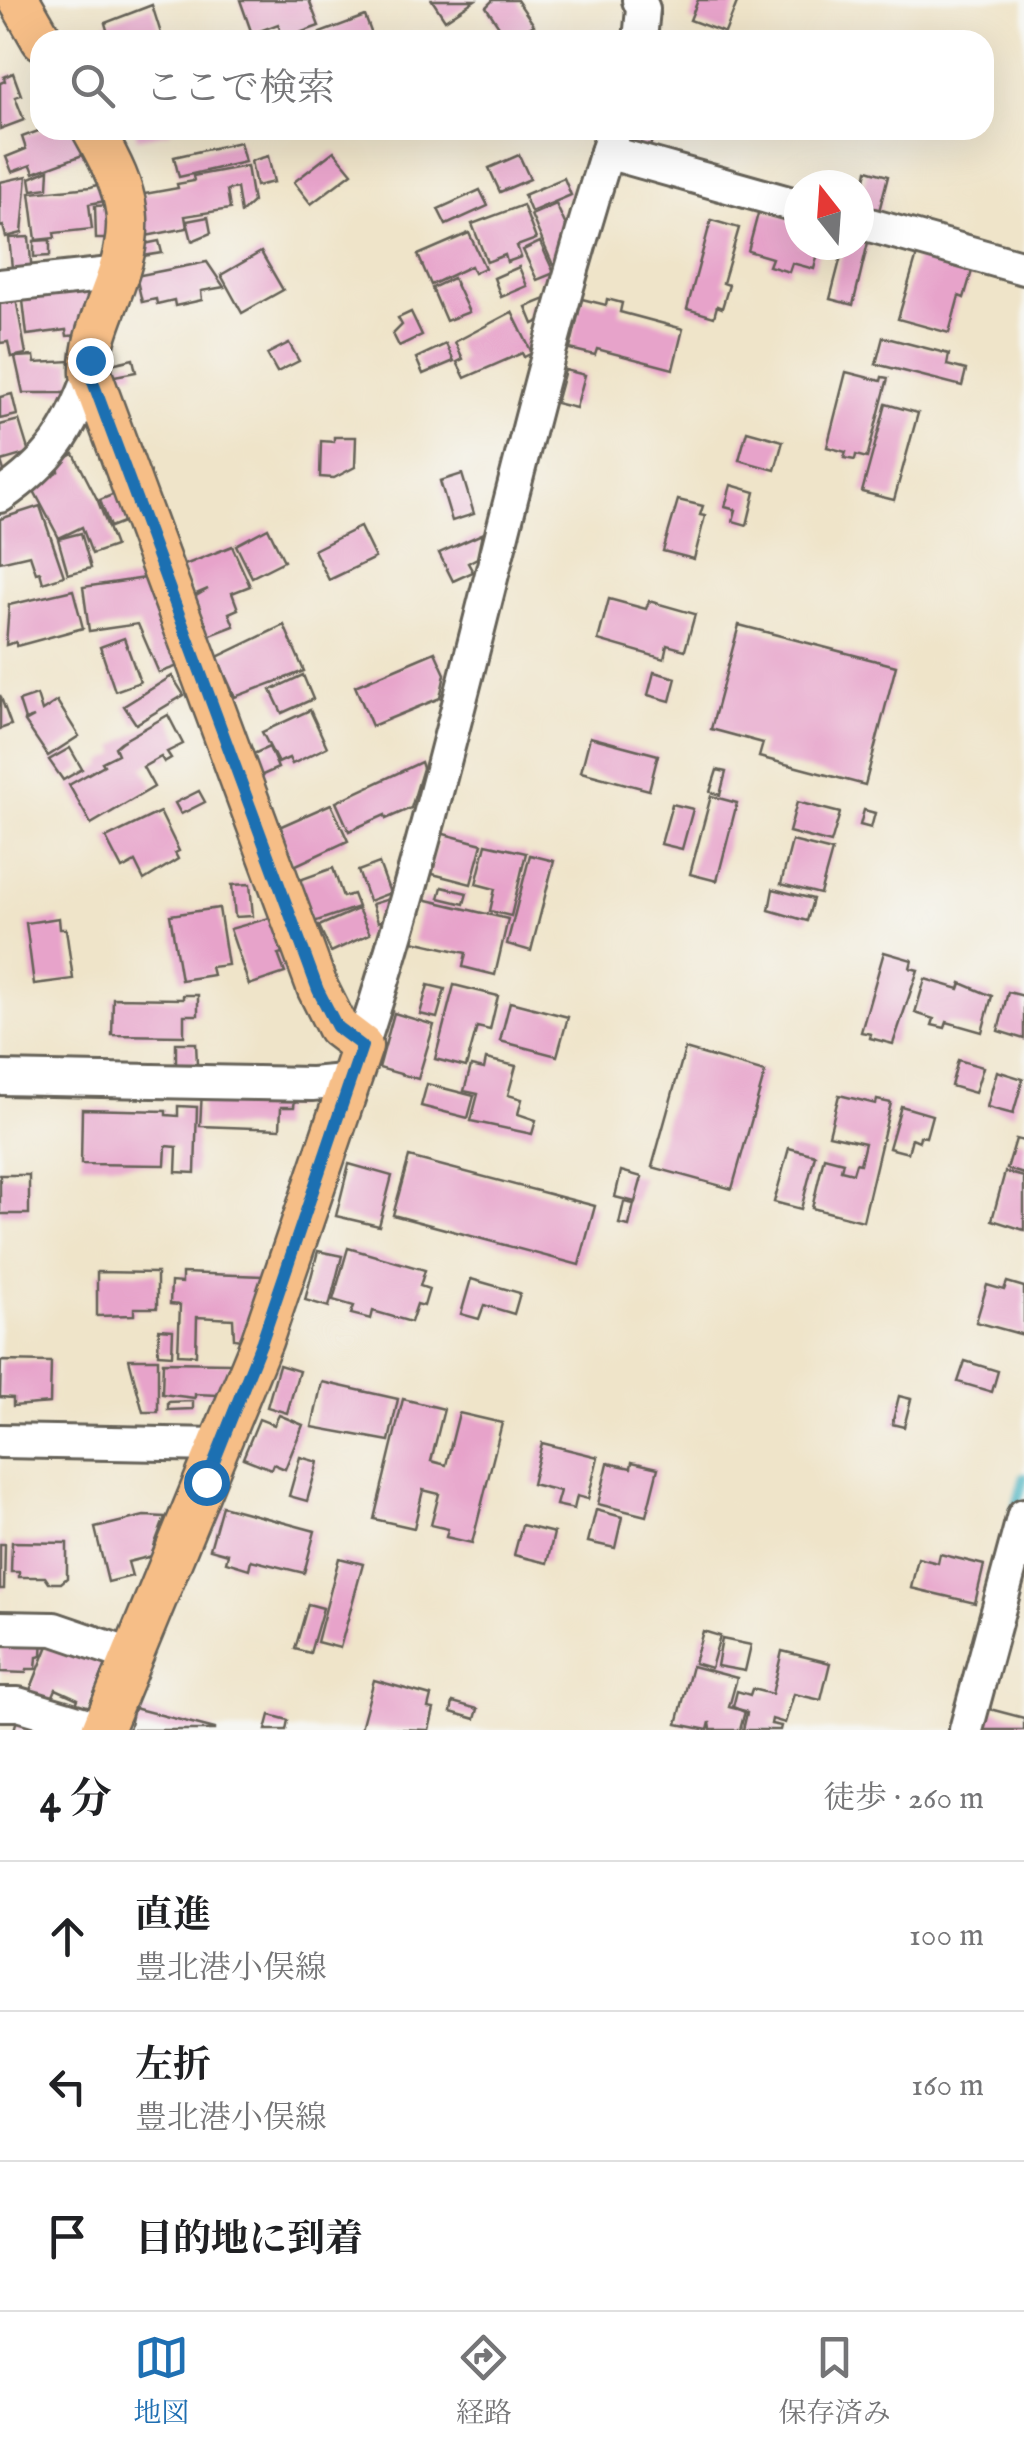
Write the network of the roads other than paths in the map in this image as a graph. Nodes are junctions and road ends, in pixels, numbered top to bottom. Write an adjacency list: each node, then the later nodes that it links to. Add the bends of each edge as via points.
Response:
1 (19, 0): 2 (main road)
2 (36, 30)
3 (98, 140): 8 (main road, via 124,195 130,233)
4 (610, 141): 5 (street); 12 (street)
5 (784, 201)
6 (874, 226): 7 (street)
7 (1024, 268)
8 (120, 272): 9 (street); 10 (main road, via 92,344)
9 (0, 286)
10 (90, 374): 11 (street, via 54,451); 12 (main road, via 318,990)
11 (0, 496)
12 (358, 1063): 13 (street, via 312,1084); 15 (main road)
13 (0, 1078)
14 (0, 1441): 15 (street)
15 (220, 1446): 18 (main road)
16 (1024, 1516): 21 (street)
17 (0, 1628): 18 (street, via 54,1630)
18 (133, 1656): 20 (main road)
19 (0, 1704): 20 (street)
20 (102, 1730)
21 (966, 1730)

